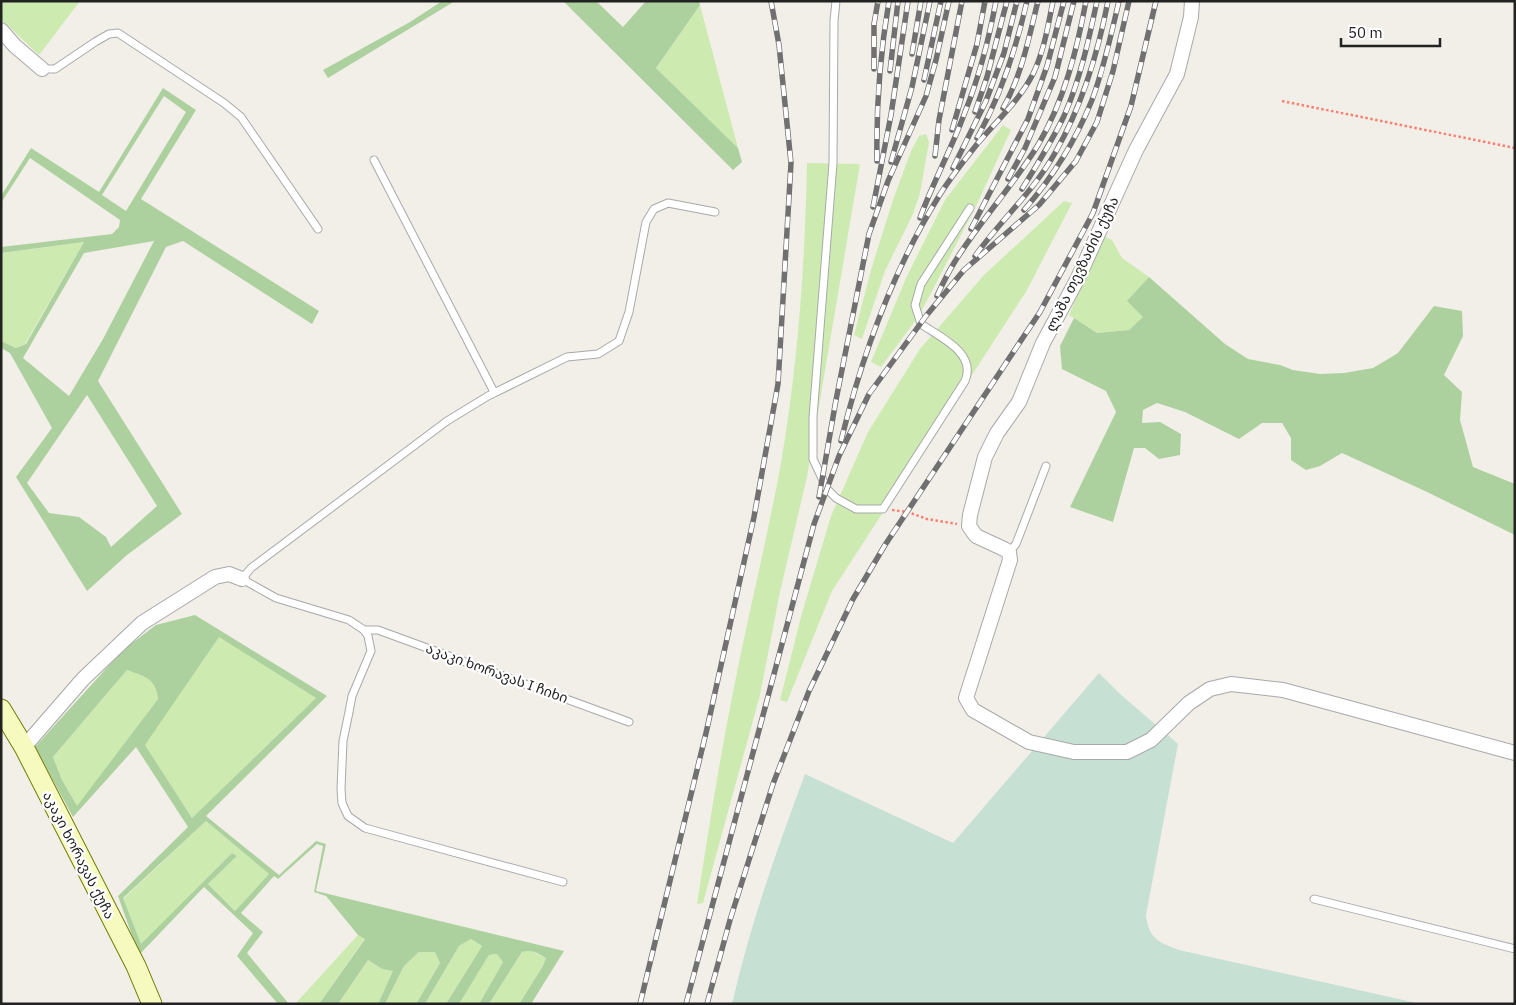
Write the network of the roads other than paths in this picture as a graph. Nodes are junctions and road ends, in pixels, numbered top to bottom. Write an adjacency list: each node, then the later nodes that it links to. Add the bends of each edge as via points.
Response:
1 (836, 1): 6 (lane, via 833,163 813,417 813,460 827,489 856,509 883,509 969,373 960,352 921,324 916,304 921,284)
2 (1192, 1): 11 (street, ლაშა თევზაძის ქუჩა, via 1177,74 1136,150 1078,278 1042,343 1019,402 985,457 969,526 976,536)
3 (1, 30): 4 (street)
4 (42, 69): 8 (lane, via 55,69 109,34 118,33 241,117)
5 (374, 160): 9 (lane)
6 (970, 208)
7 (715, 212): 9 (lane, via 668,203 654,209 646,222 629,312 619,341 598,354 568,357)
8 (318, 229)
9 (494, 392): 12 (lane, via 447,422 251,568)
10 (1046, 466): 11 (lane, via 1016,544)
11 (1009, 552): 17 (street, via 1010,560 966,698 973,710 1028,742 1074,752 1127,752 1150,740 1189,703 1210,689 1231,684 1283,690)
12 (242, 578): 13 (lane, via 276,598 349,620); 16 (street, via 229,574 215,577 142,623 83,679)
13 (364, 630): 15 (lane, აკაკი ხორავას I ჩიხი, via 378,630); 18 (lane, via 371,651 352,696 344,741 341,789 342,803 348,816 365,828)
14 (1, 709): 16 (street, აკაკი ხორავას ქუჩა)
15 (629, 722)
16 (24, 747): 21 (street, აკაკი ხორავას ქუჩა, via 136,966)
17 (1515, 753)
18 (563, 882)
19 (1314, 899): 20 (lane)
20 (1515, 949)
21 (152, 1004)

